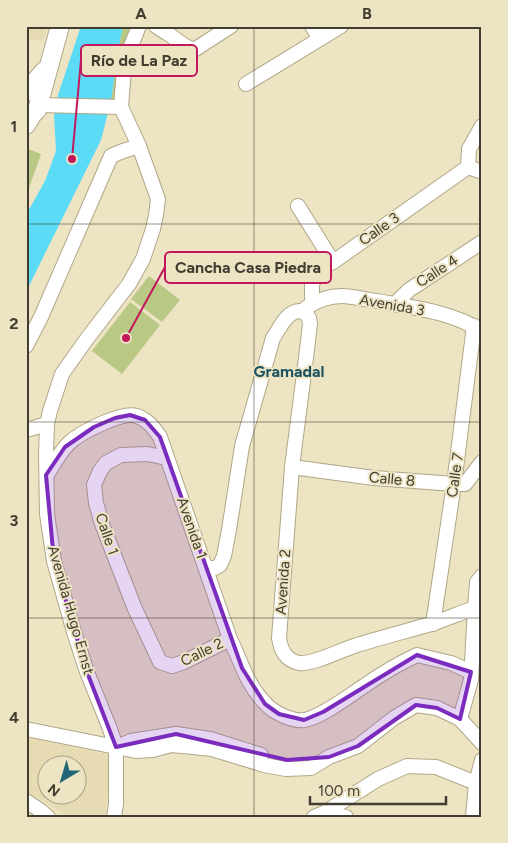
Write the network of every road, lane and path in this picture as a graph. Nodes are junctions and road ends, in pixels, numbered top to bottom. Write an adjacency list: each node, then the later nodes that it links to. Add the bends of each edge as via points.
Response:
1 (60, 26): 11 (main road)
2 (156, 26): 7 (street)
3 (231, 26): 7 (street, via 194,50 179,43)
4 (312, 26): 8 (street)
5 (341, 26): 8 (street)
6 (140, 27): 10 (street, via 124,69)
7 (169, 30)
8 (320, 40): 9 (street)
9 (246, 84)
10 (116, 107): 11 (street); 13 (street, Avenida Hugo Ernst)
11 (32, 108)
12 (482, 126): 14 (street, via 469,149)
13 (139, 146): 21 (street, via 111,156); 22 (street, Avenida Hugo Ernst, via 158,199 150,236 129,284 62,374)
14 (475, 169): 17 (street, Calle 3)
15 (298, 206): 17 (street)
16 (482, 242): 18 (street, Calle 4, via 409,290)
17 (333, 262): 19 (street, Calle 3, via 318,269)
18 (396, 304): 19 (street, Avenida 3, via 343,296 324,298); 20 (street, Avenida 3, via 453,316)
19 (307, 307): 26 (street, Avenida 2, via 310,324); 29 (street, Avenida 1, via 292,313 273,338 242,446 224,556 215,568)
20 (478, 329): 28 (street, Calle 7)
21 (26, 346)
22 (48, 424): 23 (street); 27 (street, Avenida Hugo Ernst)
23 (26, 430)
24 (167, 458): 27 (street, Avenida 1, via 160,437 152,426 130,415 94,427 71,441); 29 (street, Avenida 1); 34 (street, Calle 1, via 147,454 121,455 106,463 94,485 102,524 135,609)
25 (482, 462): 28 (street, via 466,484)
26 (292, 467): 28 (street, Calle 8); 32 (street, Avenida 2, via 279,638 285,655 299,663 310,662 356,645)
27 (46, 475): 39 (street, Avenida Hugo Ernst, via 47,514 56,569 84,664)
28 (454, 484): 32 (street, Calle 7)
29 (206, 568): 33 (street, Calle 2)
30 (482, 576): 31 (street, via 477,582)
31 (474, 608): 32 (street, Avenida 2); 35 (street)
32 (433, 624)
33 (230, 638): 34 (street, Calle 2, via 184,662 172,666); 35 (street, via 242,668 265,704 279,714 304,720 417,655)
34 (160, 662)
35 (471, 672): 36 (street)
36 (460, 719): 38 (street); 39 (street, via 438,708 416,706 394,718 358,746 329,757 287,760 210,739 176,734 131,741)
37 (26, 729): 39 (street)
38 (482, 743)
39 (116, 747): 45 (street, Avenida Hugo Ernst)
40 (482, 760): 41 (street)
41 (476, 783): 43 (street, via 436,767 407,766 378,779); 47 (street)
42 (26, 801): 44 (street)
43 (319, 815): 46 (street)
44 (48, 817)
45 (114, 817)
46 (346, 817)
47 (473, 817)

